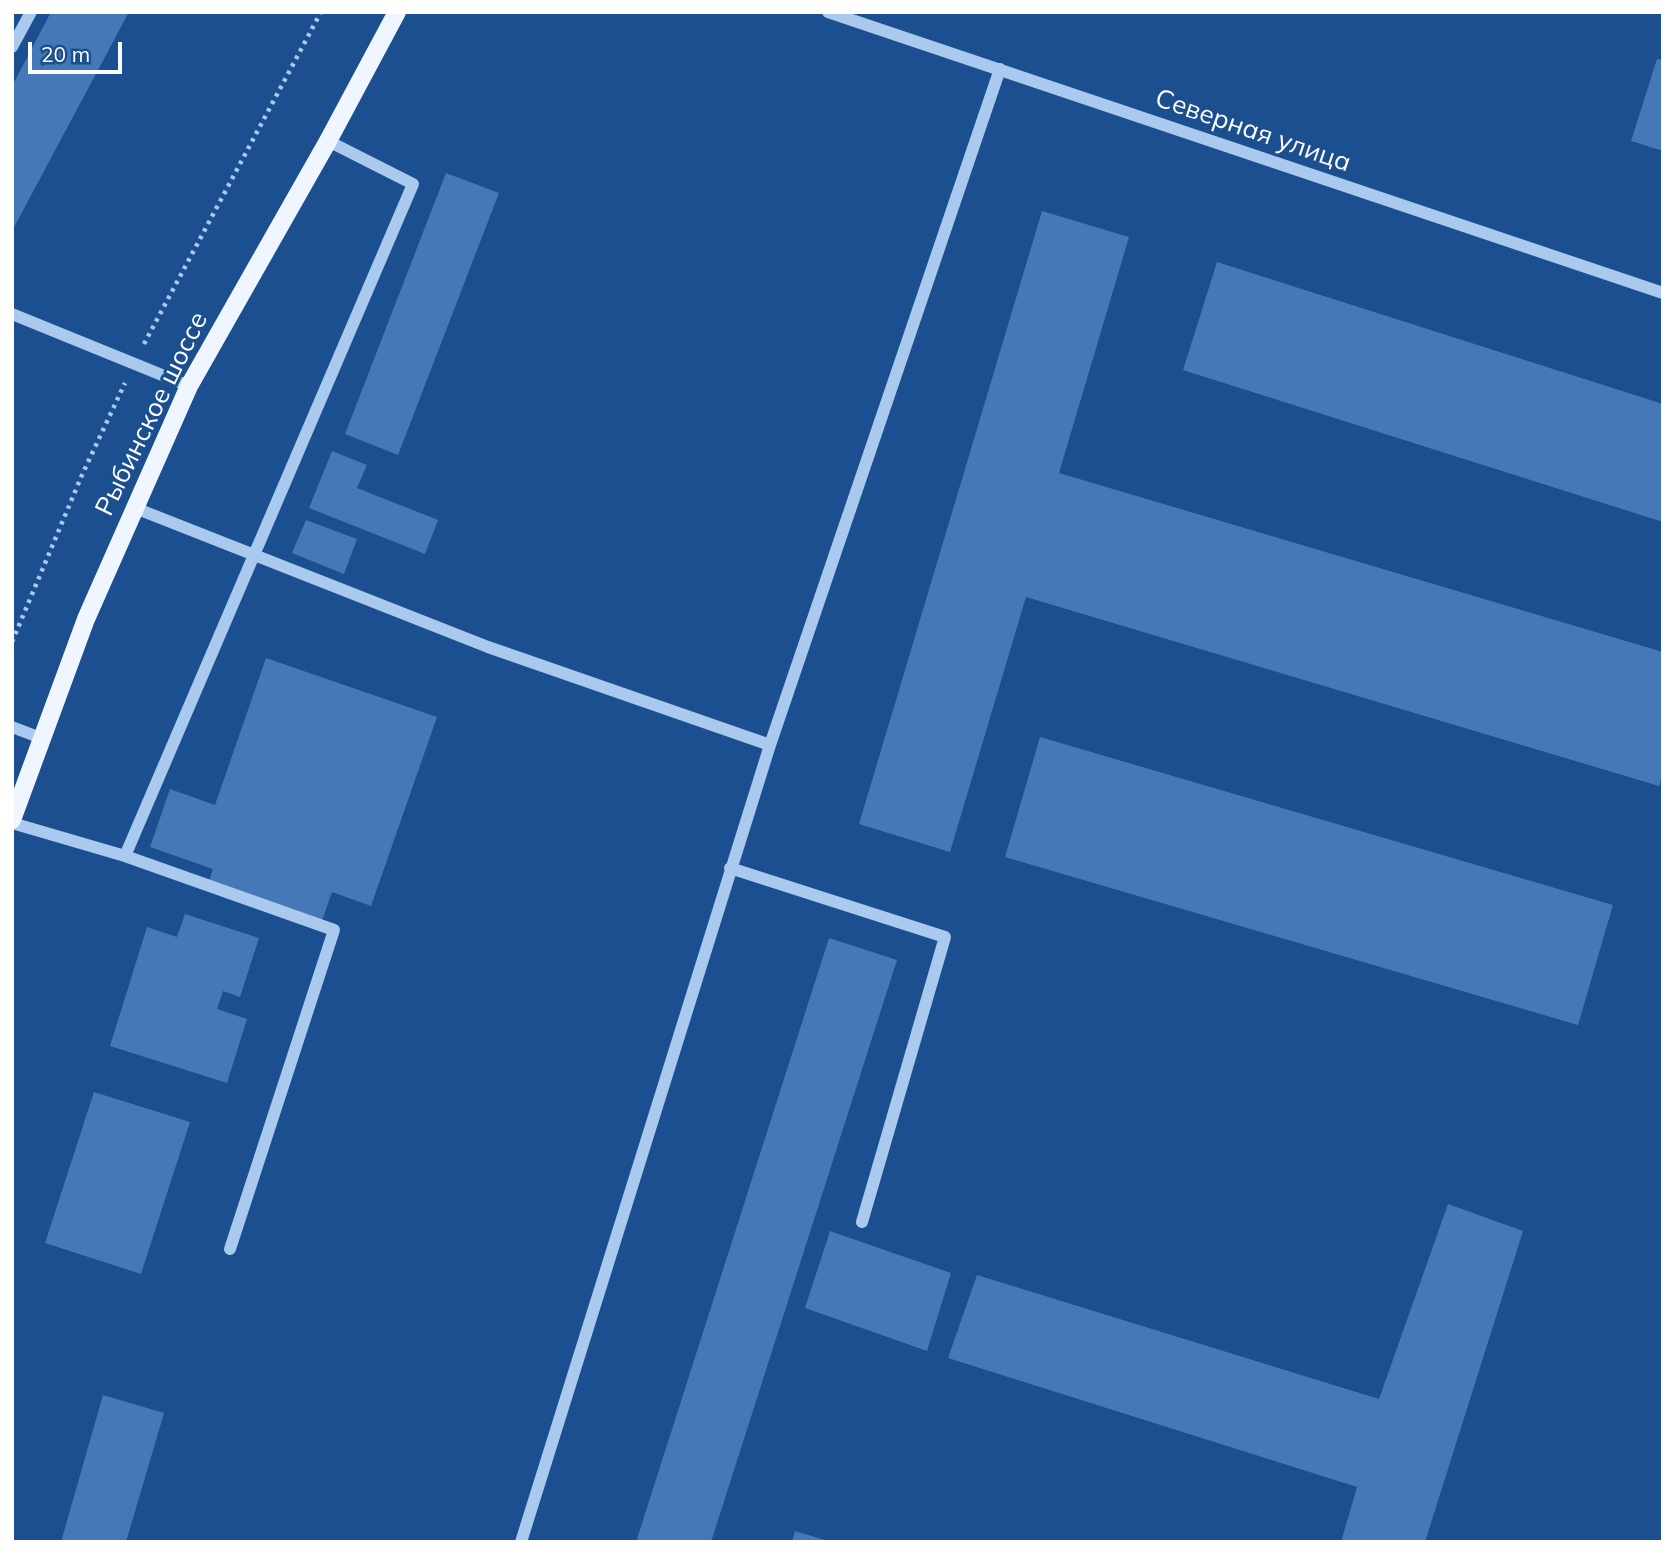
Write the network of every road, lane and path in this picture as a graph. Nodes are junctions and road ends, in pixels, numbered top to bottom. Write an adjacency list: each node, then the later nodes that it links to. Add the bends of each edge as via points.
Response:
1 (31, 12): 5 (street)
2 (321, 12): 10 (path)
3 (397, 12): 7 (main road, Рыбинское шоссе)
4 (828, 12): 6 (street, Северная улица)
5 (12, 47)
6 (1000, 69): 8 (street, Северная улица); 17 (street)
7 (328, 141): 11 (main road, Рыбинское шоссе); 13 (street, via 413,184)
8 (1663, 293)
9 (12, 314): 10 (street)
10 (134, 363): 11 (street); 14 (path)
11 (189, 386): 12 (main road, Рыбинское шоссе)
12 (135, 508): 13 (street); 16 (main road, Рыбинское шоссе)
13 (253, 555): 17 (street, via 501,651); 19 (street)
14 (12, 642)
15 (12, 727): 16 (street)
16 (41, 738): 18 (main road, Рыбинское шоссе)
17 (770, 746): 20 (street)
18 (12, 821): 19 (street)
19 (125, 856): 22 (street, via 334,930)
20 (730, 868): 21 (street, via 945,937); 23 (street)
21 (862, 1222)
22 (230, 1249)
23 (520, 1542)

